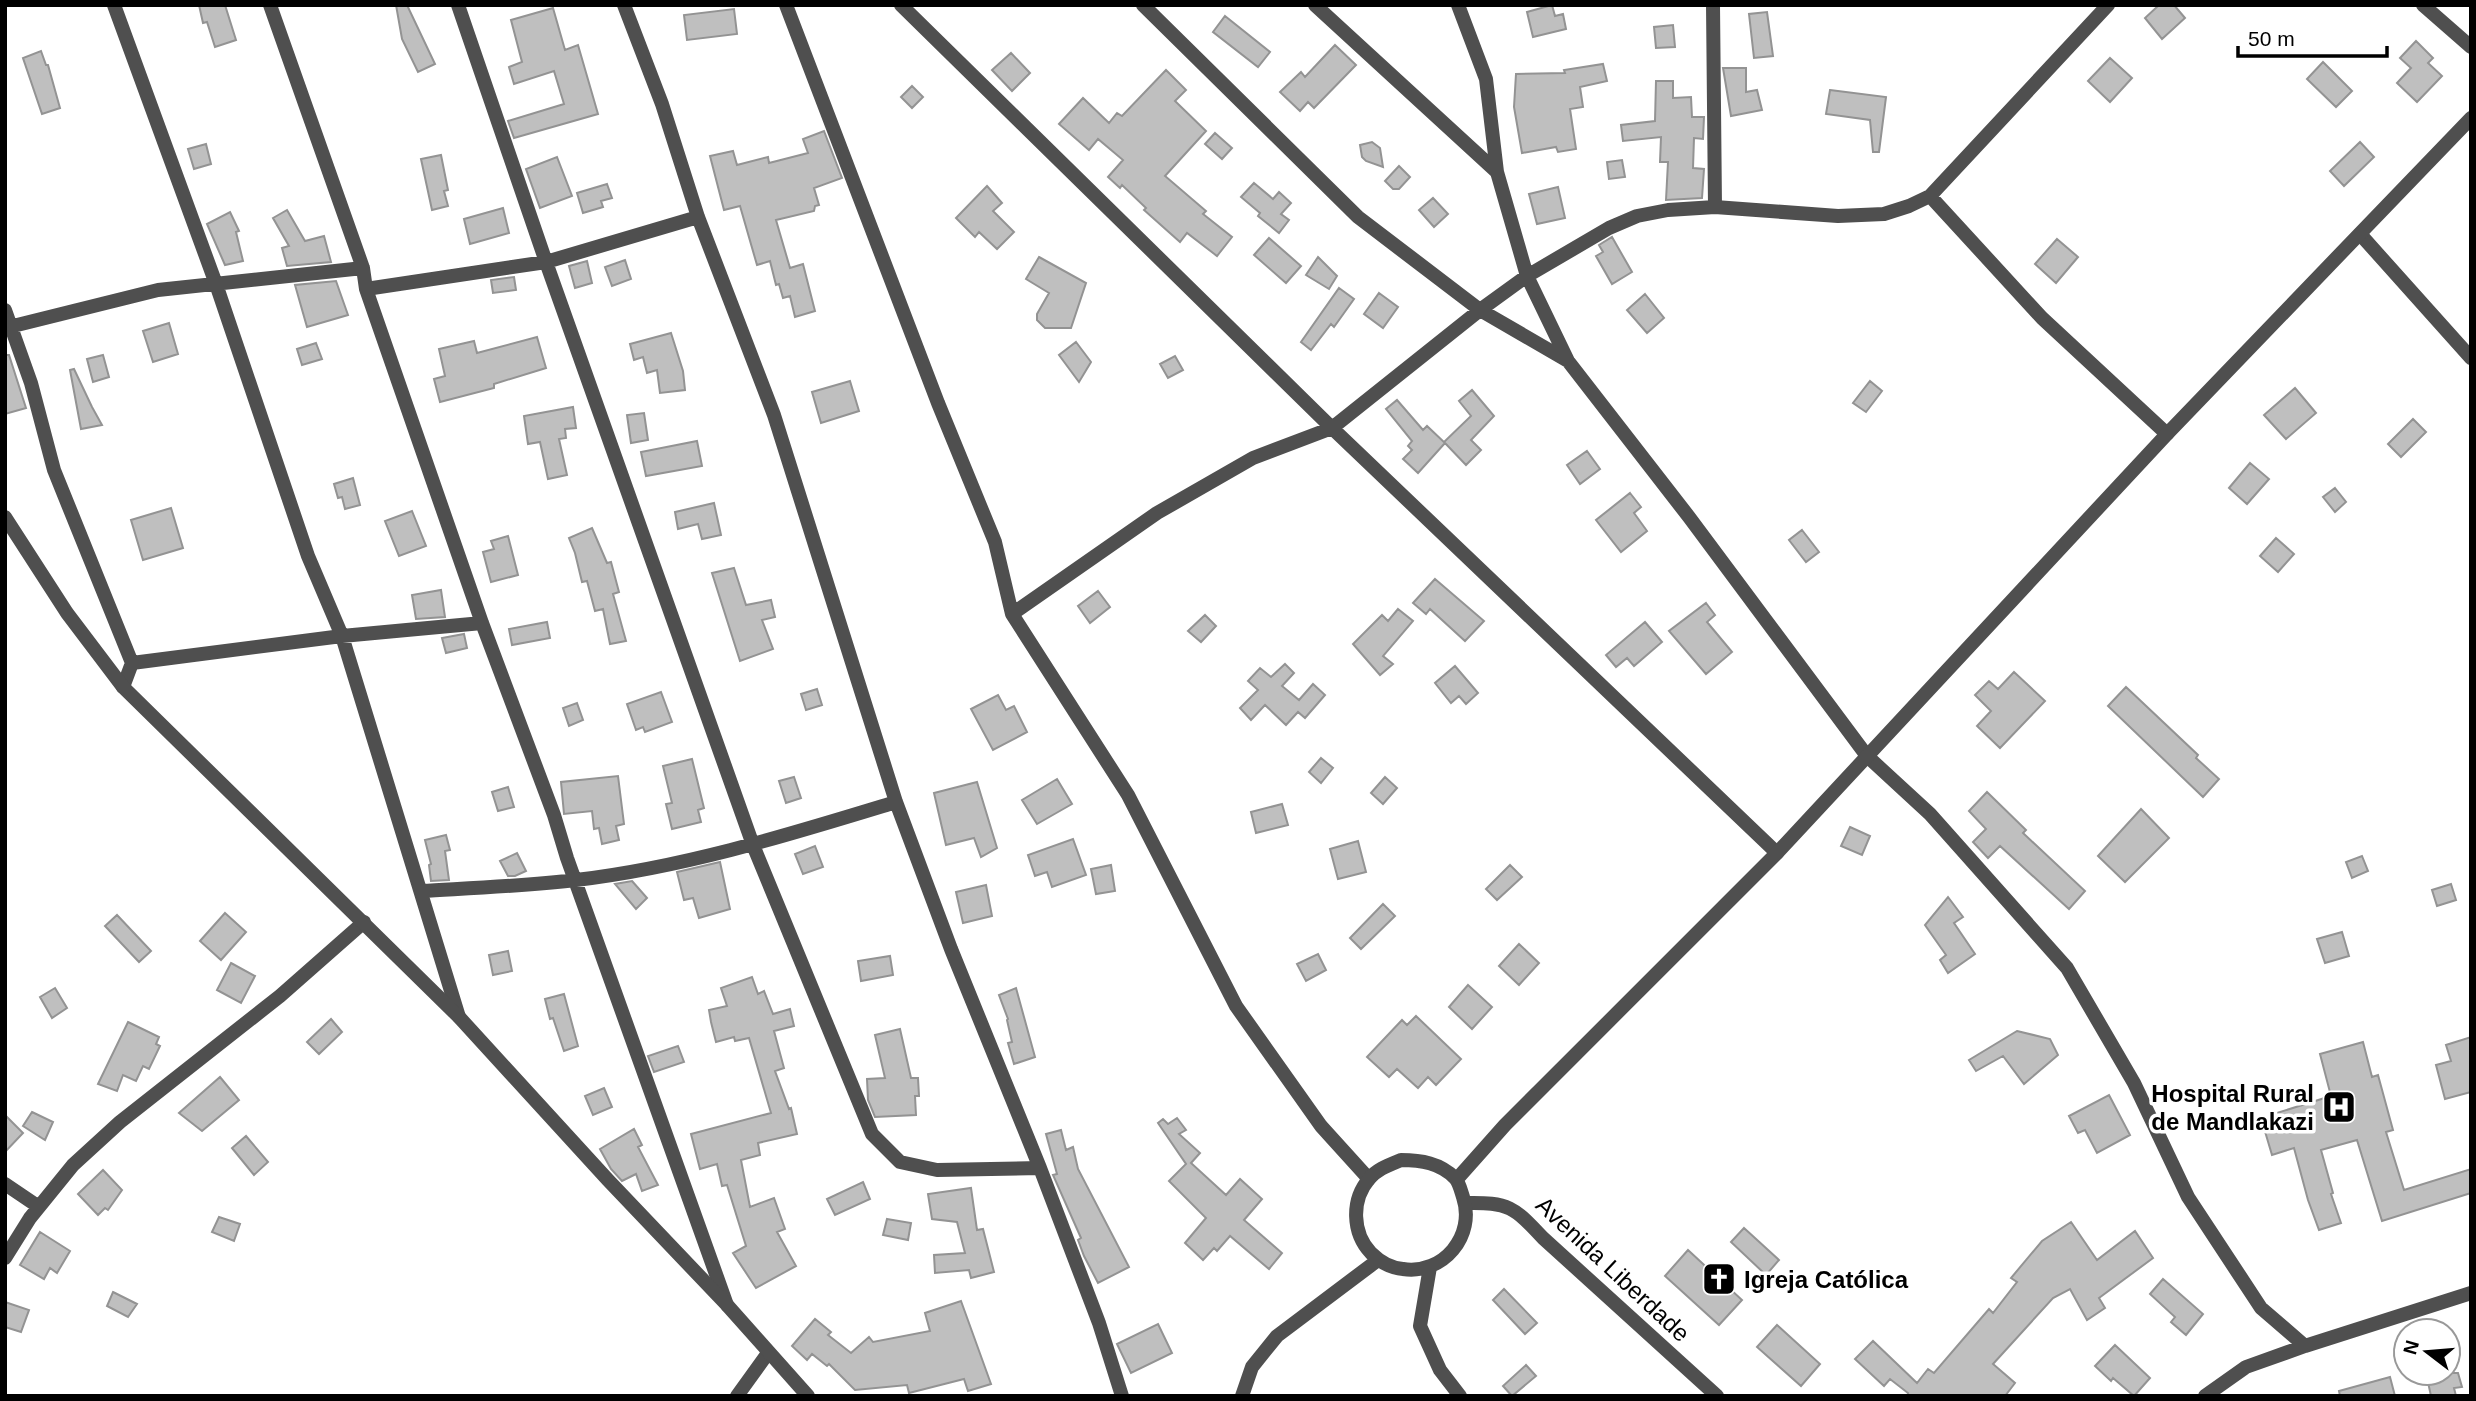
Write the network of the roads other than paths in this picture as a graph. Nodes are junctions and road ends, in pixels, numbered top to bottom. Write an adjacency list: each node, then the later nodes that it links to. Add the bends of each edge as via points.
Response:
1 (114, 5): 23 (street)
2 (270, 5): 21 (street)
3 (458, 5): 20 (street)
4 (624, 5): 18 (street)
5 (786, 5): 33 (street, via 995,542)
6 (901, 5): 30 (street)
7 (1315, 5): 15 (street)
8 (1458, 5): 15 (street, via 1486,79)
9 (1713, 5): 17 (street)
10 (2108, 5): 16 (street)
11 (2423, 5): 13 (street)
12 (1150, 8): 26 (street, via 1358,217)
13 (2471, 47)
14 (2471, 118): 19 (street)
15 (1497, 172): 22 (street)
16 (1930, 196): 17 (street, via 1884,214 1861,216); 31 (street, via 2042,318)
17 (1715, 207): 22 (street, via 1637,216)
18 (698, 217): 20 (street); 39 (street, via 774,415)
19 (2360, 234): 28 (street); 31 (street)
20 (546, 262): 24 (street); 40 (street)
21 (363, 268): 23 (street); 24 (street)
22 (1527, 276): 26 (street); 29 (street)
23 (216, 284): 27 (street, via 158,290); 35 (street, via 308,556)
24 (366, 289): 34 (street)
25 (5, 310): 27 (street)
26 (1480, 310): 29 (street); 30 (street)
27 (8, 328): 36 (street, via 31,383 54,470)
28 (2471, 358)
29 (1568, 361): 38 (street)
30 (1332, 428): 33 (street, via 1253,458 1169,506); 41 (street)
31 (2167, 434): 38 (street)
32 (5, 517): 37 (street, via 67,613)
33 (1012, 614): 47 (street, via 1128,795 1236,1006 1321,1126)
34 (482, 623): 35 (street); 42 (street)
35 (342, 636): 36 (street); 43 (street)
36 (132, 663): 37 (street)
37 (123, 687): 44 (street)
38 (1867, 756): 41 (street); 57 (street, via 1930,814 2067,968 2134,1083 2189,1197 2261,1308)
39 (896, 802): 40 (street); 46 (street)
40 (753, 845): 42 (street); 46 (street, via 872,1134 900,1161 937,1170)
41 (1777, 853): 48 (street, via 1505,1125)
42 (576, 880): 43 (street); 56 (street)
43 (422, 891): 45 (street)
44 (364, 922): 45 (street); 51 (street, via 281,996 120,1122 73,1165)
45 (459, 1017): 56 (street)
46 (1040, 1168): 61 (street, via 1100,1323)
47 (1369, 1179): 48 (street, via 1401,1160 1437,1166); 53 (street, via 1359,1195 1358,1231)
48 (1457, 1179): 50 (street)
49 (5, 1184): 51 (street)
50 (1465, 1203): 54 (street, via 1463,1235 1449,1254); 64 (street, Avenida Liberdade, via 1517,1210)
51 (38, 1207): 52 (street)
52 (5, 1258)
53 (1378, 1260): 54 (street, via 1394,1268); 62 (street, via 1277,1336 1252,1367)
54 (1430, 1267): 63 (street, via 1420,1326 1440,1370)
55 (2471, 1293): 57 (street)
56 (727, 1305): 58 (street)
57 (2305, 1346): 65 (street, via 2246,1367)
58 (768, 1353): 59 (street); 60 (street)
59 (737, 1396)
60 (808, 1396)
61 (1122, 1396)
62 (1242, 1396)
63 (1460, 1396)
64 (1717, 1396)
65 (2205, 1396)

